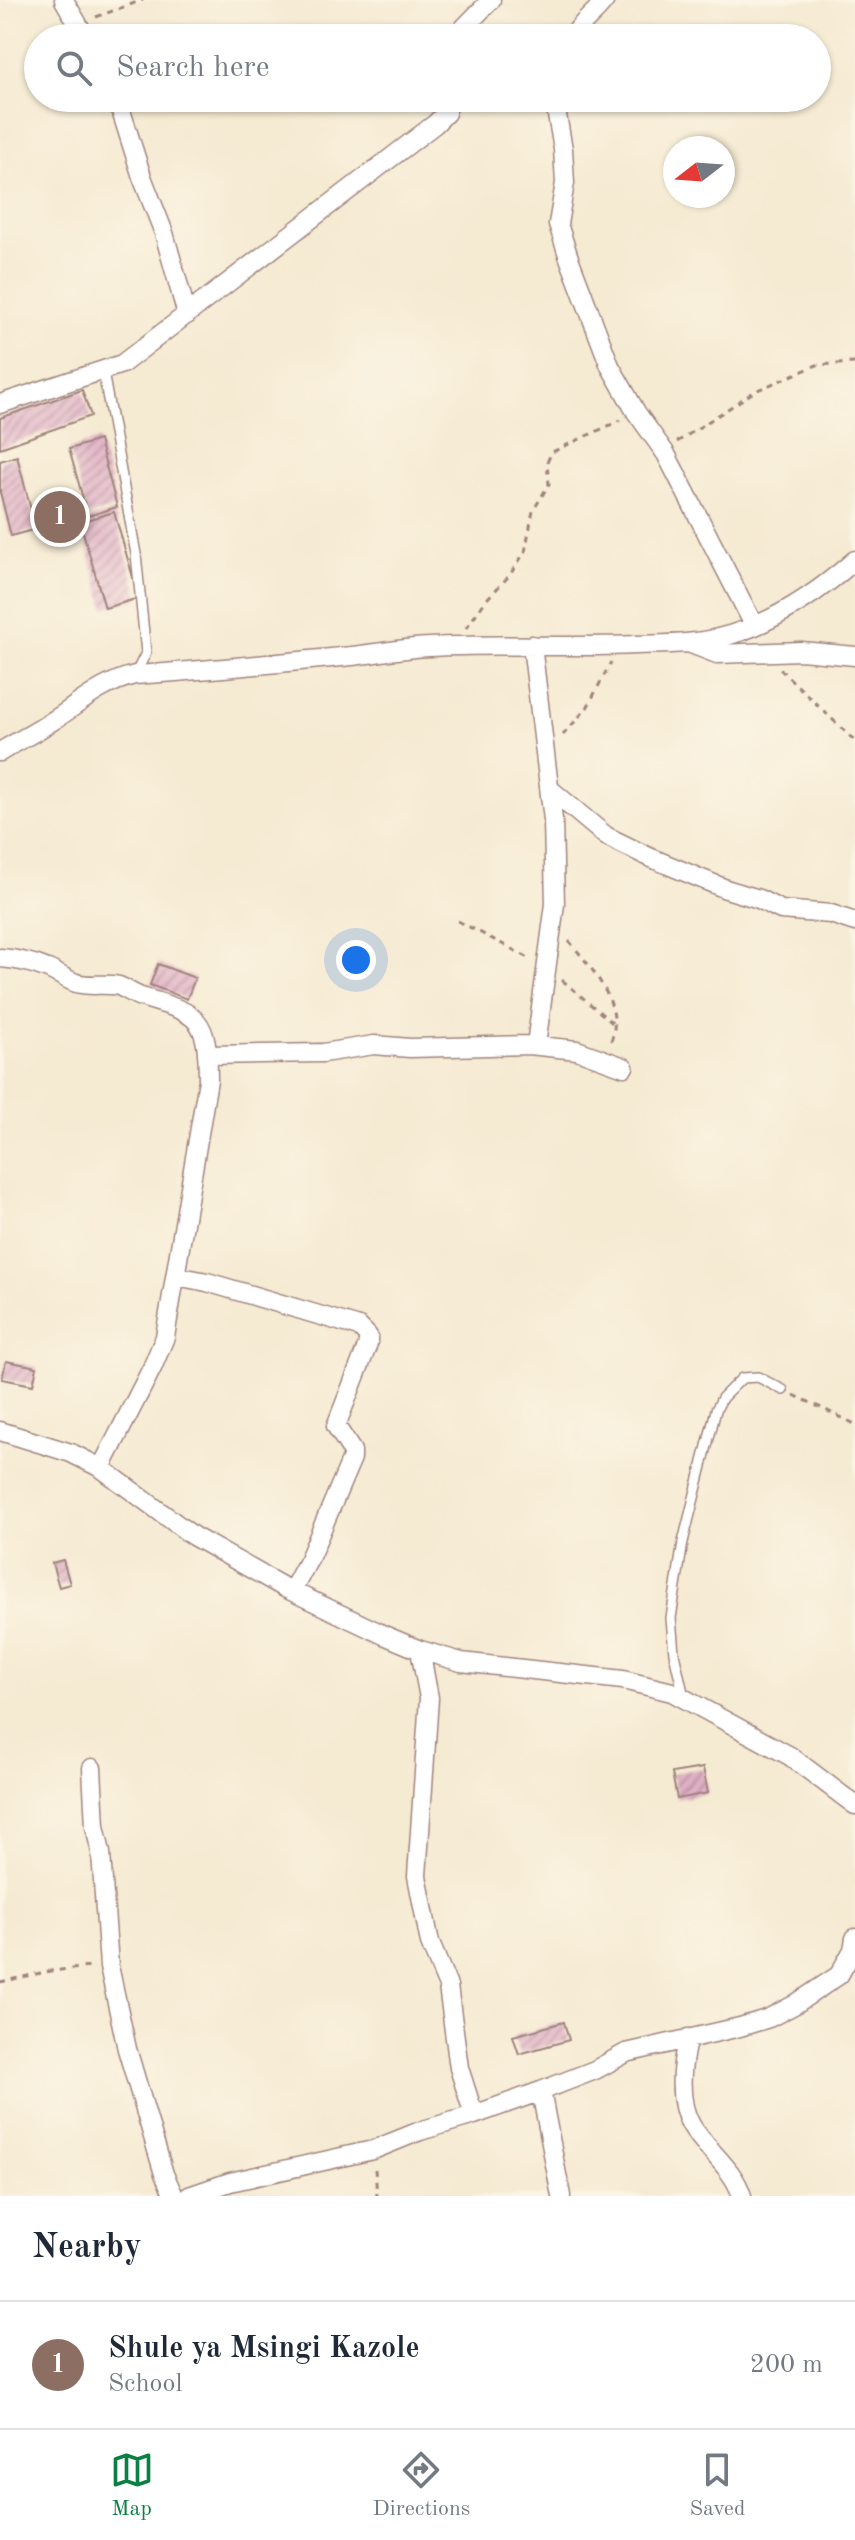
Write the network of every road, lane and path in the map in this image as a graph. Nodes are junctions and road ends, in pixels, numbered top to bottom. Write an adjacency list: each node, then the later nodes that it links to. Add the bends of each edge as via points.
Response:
1 (143, 0): 4 (path, via 94,18)
2 (491, 0): 5 (street)
3 (605, 0): 6 (street)
4 (68, 8)
5 (468, 24)
6 (580, 24)
7 (121, 112): 10 (street)
8 (446, 112): 10 (street)
9 (556, 112): 14 (street, via 565,170 561,235 610,366)
10 (187, 315): 12 (street, via 122,364)
11 (855, 363): 15 (path, via 817,365 755,391)
12 (103, 372): 13 (street); 24 (lane, via 136,554 146,653)
13 (0, 404)
14 (636, 412): 15 (street); 19 (path, via 552,452 547,462 549,484 533,511 525,552)
15 (663, 450): 17 (street)
16 (855, 560): 17 (street, via 824,587)
17 (754, 625): 18 (street)
18 (689, 643): 21 (street); 22 (street, via 717,654)
19 (456, 645): 20 (street); 24 (street)
20 (532, 645): 21 (street); 27 (street)
21 (623, 646): 27 (path, via 587,708)
22 (763, 653): 23 (street); 25 (path)
23 (855, 656)
24 (135, 675): 26 (street, via 95,691)
25 (855, 741)
26 (0, 752)
27 (546, 761): 28 (street)
28 (551, 790): 29 (street); 31 (street, via 606,836 649,857 781,910 831,914)
29 (553, 918): 33 (street); 34 (path, via 602,982)
30 (458, 921): 33 (path)
31 (855, 922)
32 (0, 958): 36 (street, via 48,969 77,983 119,987 186,1010 202,1028)
33 (546, 966): 34 (path); 35 (street)
34 (616, 1026): 37 (path)
35 (536, 1045): 36 (street, via 374,1045 323,1053); 37 (street)
36 (208, 1055): 39 (street)
37 (604, 1059): 38 (street)
38 (624, 1067)
39 (176, 1276): 43 (street, via 165,1337); 44 (street, via 362,1328 368,1336 336,1426 352,1458)
40 (783, 1390): 41 (path); 46 (lane, via 758,1377 742,1378 716,1410 683,1542 671,1618)
41 (855, 1424)
42 (0, 1431): 43 (street)
43 (101, 1468): 44 (street, via 193,1536)
44 (292, 1591): 45 (street)
45 (420, 1650): 46 (street, via 461,1662 623,1680); 54 (street, via 429,1698 417,1876 430,1943 448,1986 457,2058)
46 (684, 1697): 48 (street, via 790,1756)
47 (92, 1768): 50 (street)
48 (855, 1805)
49 (855, 1938): 52 (street, via 839,1975 794,2005 740,2027)
50 (109, 1966): 51 (path); 57 (street, via 127,2049)
51 (0, 1982)
52 (688, 2038): 53 (street, via 626,2053); 61 (street, via 682,2060 690,2124 735,2179)
53 (541, 2091): 54 (street); 60 (street)
54 (474, 2115): 55 (street)
55 (373, 2150): 56 (street); 59 (path)
56 (227, 2189): 58 (street)
57 (174, 2196)
58 (189, 2196)
59 (377, 2196)
60 (561, 2196)
61 (742, 2196)

